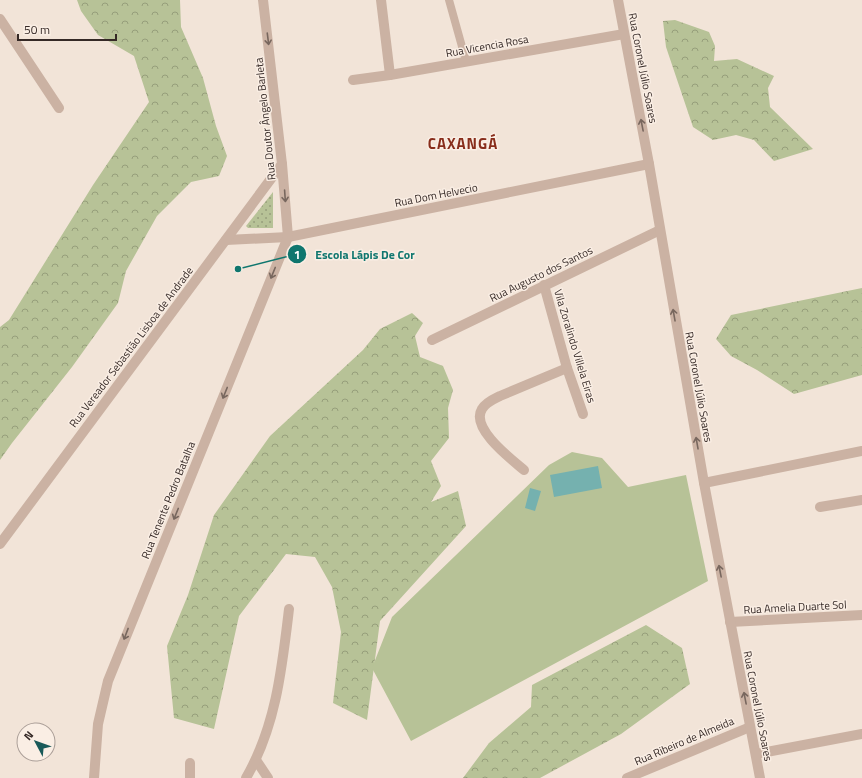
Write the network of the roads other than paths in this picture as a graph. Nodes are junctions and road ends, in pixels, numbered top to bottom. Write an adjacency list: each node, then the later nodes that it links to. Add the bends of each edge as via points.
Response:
1 (263, 0): 12 (street, Rua Doutor Ângelo Barleta, one-way to 12)
2 (381, 0): 9 (street)
3 (449, 0): 8 (lane)
4 (618, 0): 5 (lane); 7 (street, Rua Coronel Júlio Soares)
5 (622, 0)
6 (0, 19): 11 (street)
7 (624, 34): 8 (street, Rua Vicencia Rosa); 13 (street, Rua Coronel Júlio Soares, one-way to 7)
8 (466, 62): 9 (street, Rua Vicencia Rosa)
9 (390, 75): 10 (street, Rua Vicencia Rosa)
10 (353, 80)
11 (59, 108)
12 (282, 164): 15 (street, Rua Doutor Ângelo Barleta, one-way to 15); 16 (street, Rua Vereador Sebastião Lisboa de Andrade)
13 (649, 164): 14 (street, Rua Coronel Júlio Soares); 15 (street, Rua Dom Helvecio)
14 (660, 230): 17 (street, Rua Augusto dos Santos); 23 (street, Rua Coronel Júlio Soares, one-way to 14)
15 (288, 237): 16 (street, Rua Dom Helvecio); 35 (street, Rua Tenente Pedro Batalha, one-way to 35, via 108,681 98,724)
16 (226, 240): 26 (street, Rua Vereador Sebastião Lisboa de Andrade)
17 (544, 285): 18 (street, Rua Augusto dos Santos); 19 (street, Vila Zoralindo Villela Eiras)
18 (432, 340)
19 (567, 368): 20 (street, Vila Zoralindo Villela Eiras); 22 (street, via 489,401 482,409 480,422 484,430 492,441)
20 (583, 414)
21 (862, 451): 23 (street)
22 (524, 470)
23 (704, 483): 29 (street, Rua Coronel Júlio Soares, one-way to 23)
24 (862, 500): 25 (street)
25 (820, 507)
26 (0, 544)
27 (289, 609): 33 (street, via 282,669 274,707)
28 (862, 615): 29 (street, Rua Amelia Duarte Sol)
29 (730, 622): 30 (street, Rua Coronel Júlio Soares, one-way to 29)
30 (750, 727): 32 (street, Rua Coronel Júlio Soares); 39 (street, Rua Ribeiro de Almeida)
31 (862, 734): 32 (street)
32 (756, 754): 40 (street, Rua Coronel Júlio Soares)
33 (256, 760): 37 (street); 38 (street)
34 (190, 763): 36 (street)
35 (94, 778)
36 (190, 778)
37 (246, 778)
38 (268, 778)
39 (627, 778)
40 (760, 778)

